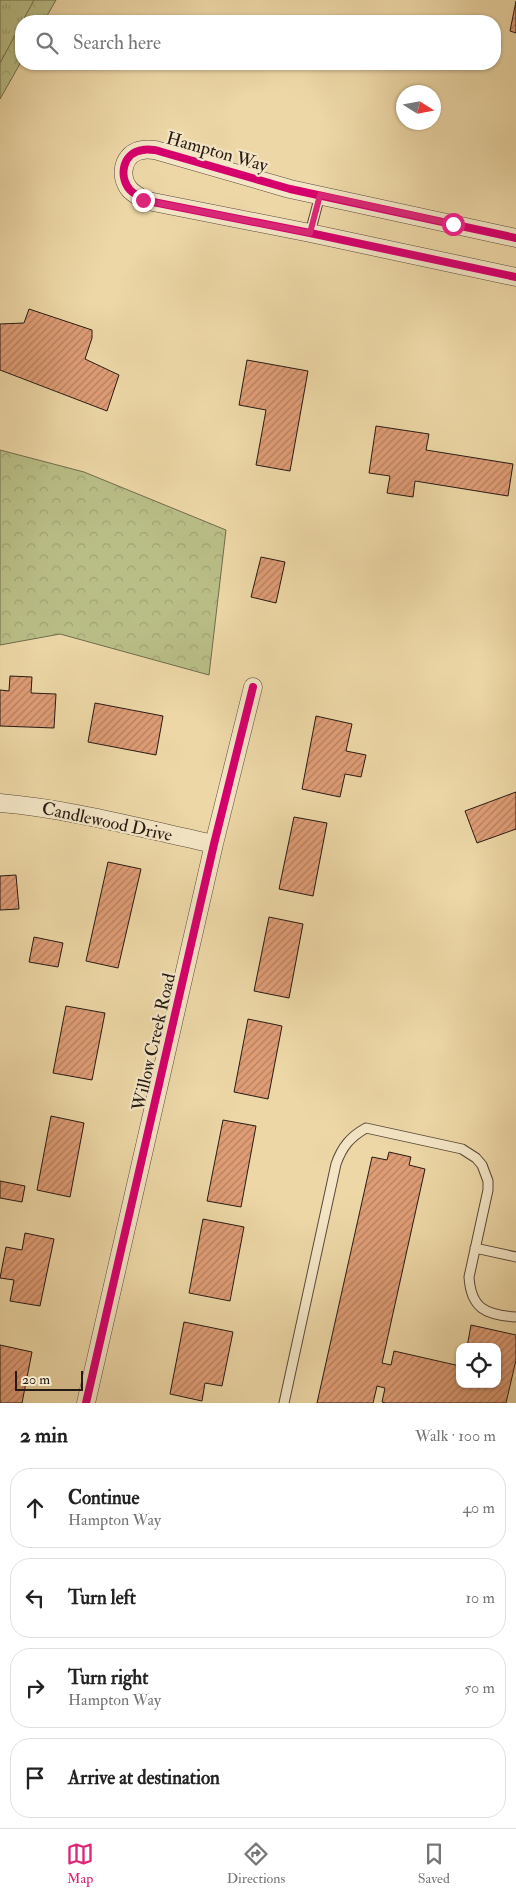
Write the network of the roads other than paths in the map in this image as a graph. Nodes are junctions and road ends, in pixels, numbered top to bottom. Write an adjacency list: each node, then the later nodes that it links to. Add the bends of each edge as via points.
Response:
1 (320, 195): 2 (lane); 2 (street, Hampton Way, via 155,150 142,150 130,156 123,166 124,179 143,200); 3 (street, Hampton Way)
2 (310, 233): 4 (street, Hampton Way)
3 (516, 238)
4 (516, 276)
5 (252, 688): 7 (street, Willow Creek Road)
6 (0, 803): 7 (street, Candlewood Drive, via 25,805)
7 (214, 844): 11 (street, Willow Creek Road)
8 (475, 1248): 9 (lane); 10 (lane, via 469,1277 474,1301 488,1312); 12 (lane, via 488,1190 485,1172 476,1158 462,1149 366,1128 353,1136 336,1164)
9 (516, 1257)
10 (516, 1317)
11 (86, 1403)
12 (284, 1403)

